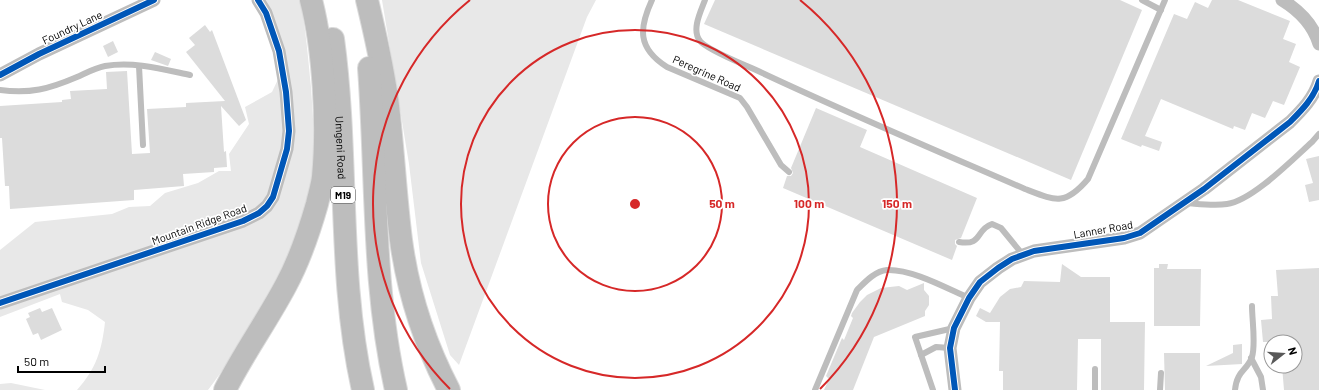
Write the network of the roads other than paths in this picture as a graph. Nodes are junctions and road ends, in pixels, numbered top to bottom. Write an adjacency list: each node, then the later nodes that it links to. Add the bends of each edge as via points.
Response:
1 (154, 0): 15 (street, Foundry Lane, via 38,54)
2 (258, 0): 26 (street, Mountain Ridge Road, via 266,13 279,51 289,113 287,149 273,197 267,206 243,221)
3 (311, 0): 34 (highway, via 316,19 322,73 325,131 323,178 308,237 286,285)
4 (326, 0): 35 (highway, Umgeni Road / M19, via 337,72 345,267 354,354)
5 (359, 0): 36 (highway, via 366,40 371,97 383,315)
6 (367, 0): 37 (highway, via 387,99 409,283 424,331)
7 (652, 0): 21 (lane, Peregrine Road, via 643,22 642,35 648,50 656,60 667,67 740,98 781,165)
8 (705, 0): 12 (lane, via 696,27 699,40 704,45 802,92 1026,189 1058,200 1071,196 1088,179)
9 (1142, 0): 12 (lane)
10 (1165, 0): 12 (lane)
11 (1282, 0): 13 (street, via 1307,20)
12 (1161, 10)
13 (1319, 44)
14 (139, 66): 16 (lane); 18 (lane, via 103,66 33,92); 20 (lane)
15 (0, 75)
16 (190, 75)
17 (1319, 81): 22 (street, Lanner Road, via 1316,91 1290,122)
18 (0, 90)
19 (1319, 134): 22 (lane, via 1259,188 1238,201 1228,204)
20 (143, 144)
21 (789, 172)
22 (1185, 202): 24 (street, Lanner Road, via 1140,233 1124,238)
23 (959, 242): 24 (lane, via 974,242 992,224 1001,228)
24 (1023, 254): 25 (street, Lanner Road, via 980,282)
25 (969, 298): 28 (street, Lanner Road); 38 (lane, via 907,272 886,270 870,277 857,290)
26 (0, 303)
27 (1252, 306): 31 (lane)
28 (954, 328): 29 (street, Lanner Road); 30 (lane, via 915,337)
29 (950, 348): 30 (lane, via 936,347); 40 (street, Lanner Road)
30 (921, 355): 39 (lane)
31 (1251, 358): 43 (lane, via 1240,373); 44 (lane, via 1261,377)
32 (1095, 369): 41 (lane)
33 (1161, 373): 42 (lane)
34 (225, 390)
35 (363, 390)
36 (396, 390)
37 (449, 390)
38 (815, 390)
39 (933, 390)
40 (956, 390)
41 (1095, 390)
42 (1160, 390)
43 (1235, 390)
44 (1264, 390)

